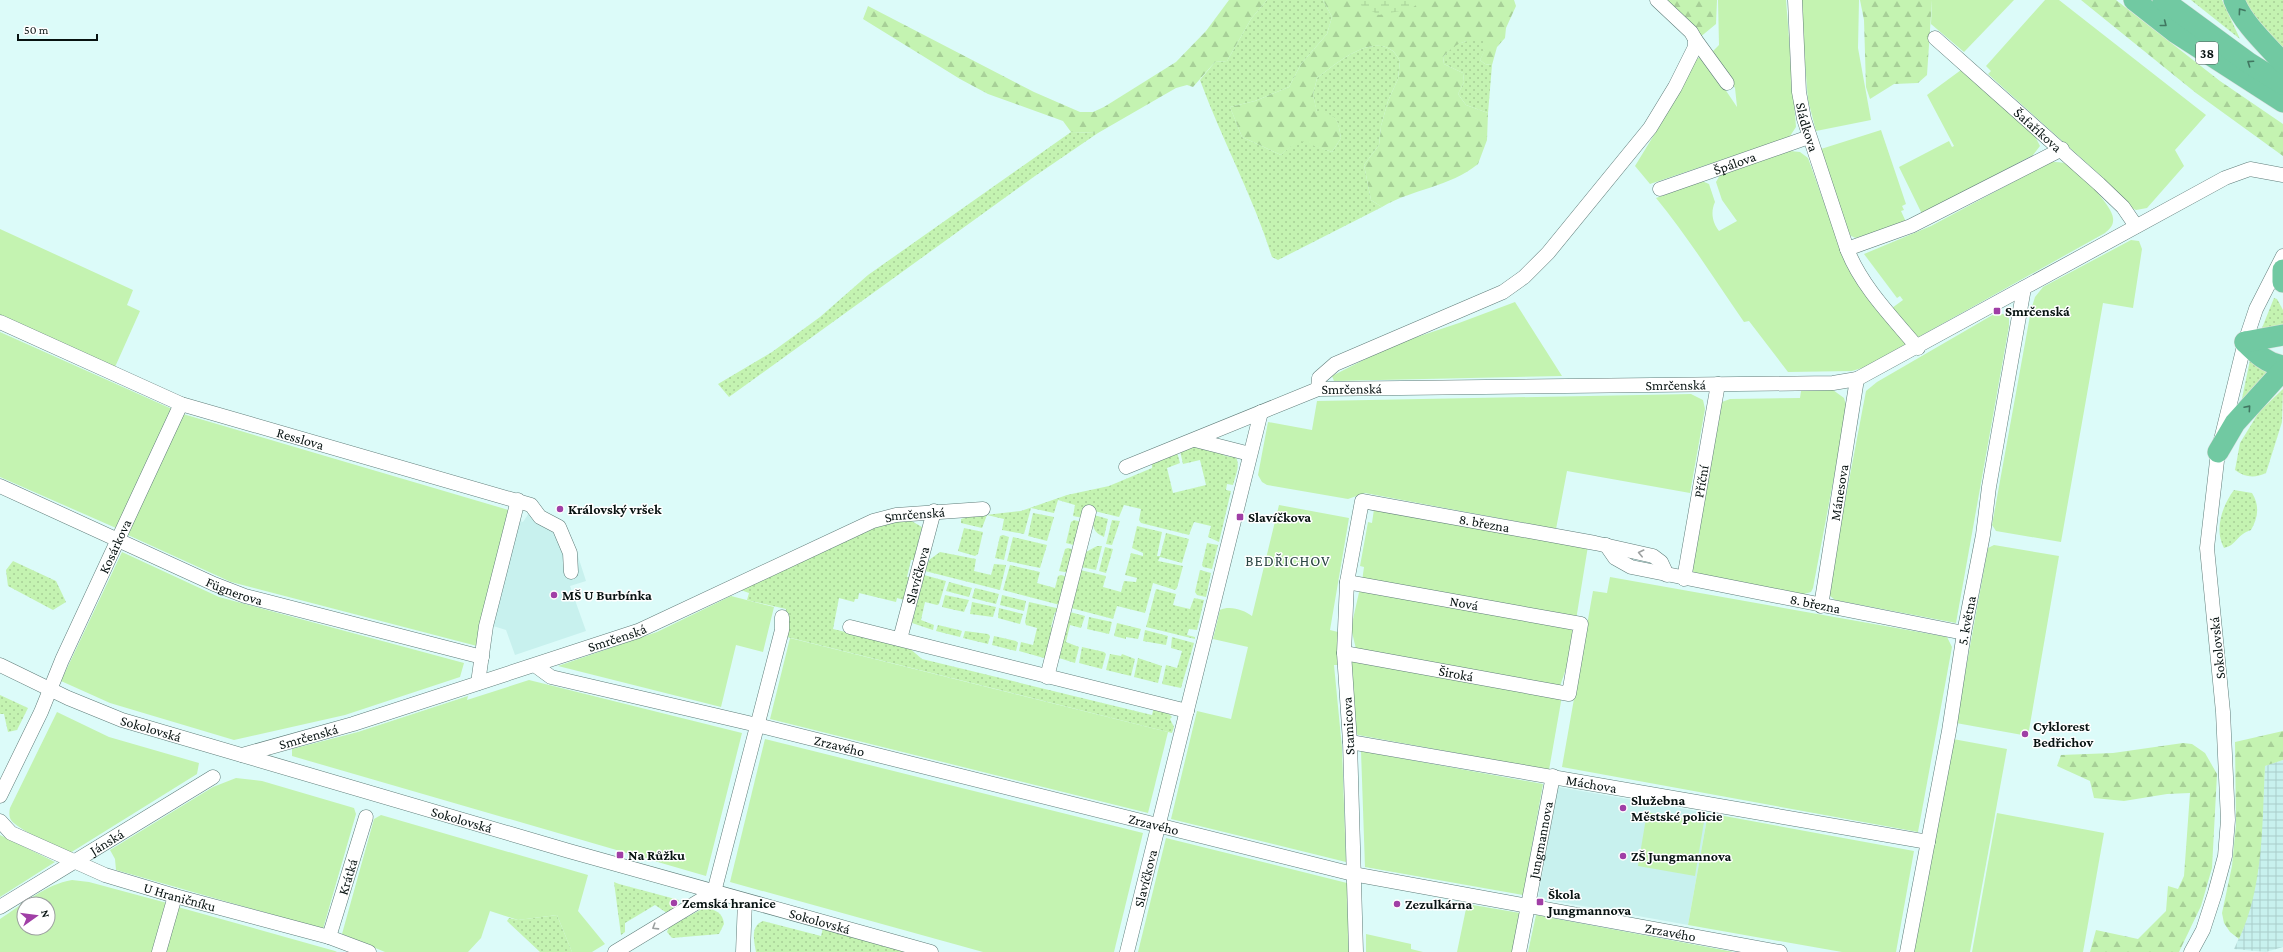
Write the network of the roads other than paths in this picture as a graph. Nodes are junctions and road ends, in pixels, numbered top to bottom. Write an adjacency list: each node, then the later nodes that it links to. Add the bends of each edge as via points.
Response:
1 (1657, 0): 7 (street, via 1691,32)
2 (1794, 0): 12 (street, Sládkova, via 1799,92)
3 (2134, 0): 11 (highway, 38, one-way to 11, via 2176,33)
4 (2163, 0): 10 (highway, 38, one-way to 4, via 2249,63)
5 (2234, 0): 8 (highway, one-way to 5, via 2260,37)
6 (1935, 38): 13 (street, Šafaříkova)
7 (1695, 39): 9 (street); 30 (street, via 1695,47 1685,67 1650,128 1548,254 1524,277 1503,292 1335,364 1319,378)
8 (2283, 63)
9 (1727, 83)
10 (2283, 84)
11 (2283, 103)
12 (1810, 137): 15 (street, Špálova); 17 (street, Sládkova)
13 (2062, 149): 16 (street, Šafaříkova, via 2123,207); 17 (street, via 1911,226)
14 (2283, 175): 16 (street, Smrčenská, via 2250,169 2225,178)
15 (1660, 189)
16 (2136, 226): 21 (street, Smrčenská)
17 (1847, 249): 25 (street, Sládkova, via 1864,280)
18 (2283, 256): 24 (street, Sokolovská, via 2256,309)
19 (2283, 270): 20 (highway)
20 (2283, 282)
21 (2024, 288): 25 (street, Smrčenská); 50 (street, 5. května)
22 (0, 322): 31 (street, Resslova)
23 (2283, 335): 24 (highway)
24 (2245, 342): 26 (highway, via 2259,357); 34 (street, Sokolovská)
25 (1918, 348): 28 (street, Smrčenská)
26 (2283, 366)
27 (2283, 370): 34 (highway, one-way to 27, via 2235,423)
28 (1857, 379): 29 (street, Smrčenská, via 1833,383); 47 (street, Mánesova)
29 (1718, 384): 30 (street, Smrčenská); 45 (street, Příční)
30 (1318, 389): 32 (street, Smrčenská)
31 (181, 404): 38 (street, Resslova); 43 (street, Kosárkova)
32 (1261, 412): 33 (street, Smrčenská); 35 (street, Slavíčkova)
33 (1195, 440): 35 (street); 36 (street, Smrčenská)
34 (2218, 452): 89 (street, Sokolovská, via 2207,548 2223,712 2228,820 2225,856 2215,893 2203,930)
35 (1250, 454): 60 (street, Slavíčkova)
36 (1126, 467)
37 (0, 486): 43 (street, Fügnerova)
38 (518, 500): 44 (street, Resslova, via 531,506 540,517 559,527 570,553); 53 (street, via 486,626)
39 (1362, 501): 45 (street, 8. března, via 1606,545 1653,556 1668,574); 46 (street, Stamicova)
40 (983, 509): 41 (street, Smrčenská)
41 (934, 511): 51 (street, Slavíčkova); 55 (street, Smrčenská, via 896,515 873,521 638,631)
42 (1089, 512): 56 (street)
43 (118, 541): 53 (street, Fügnerova, via 245,596); 58 (street, Kosárkova)
44 (571, 572)
45 (1684, 579): 47 (street, 8. března)
46 (1347, 582): 52 (street, Stamicova); 59 (street, Nová, via 1581,624)
47 (1821, 606): 50 (street, 8. března)
48 (782, 617): 61 (street, via 782,630)
49 (850, 627): 51 (street)
50 (1964, 633): 70 (street, 5. května)
51 (900, 639): 56 (street)
52 (1344, 653): 59 (street, Široká); 62 (street, Stamicova)
53 (482, 657): 57 (street)
54 (0, 665): 58 (street, Sokolovská)
55 (536, 666): 57 (street, Smrčenská); 61 (street, Zrzavého, via 551,677)
56 (1047, 677): 60 (street)
57 (478, 683): 63 (street, Smrčenská, via 353,724)
58 (50, 689): 63 (street, Sokolovská, via 122,720); 66 (street)
59 (1569, 694)
60 (1187, 711): 69 (street, Slavíčkova)
61 (757, 725): 69 (street, Zrzavého); 73 (street)
62 (1350, 742): 64 (street, Máchova); 72 (street, Stamicova)
63 (242, 755): 73 (street, Sokolovská)
64 (1553, 776): 70 (street, Máchova); 76 (street, Jungmannova)
65 (213, 777): 71 (street, Jánská)
66 (1, 791)
67 (366, 817): 78 (street, Krátká)
68 (0, 821): 71 (street, U Hraničníku, via 11,833)
69 (1158, 826): 72 (street, Zrzavého); 84 (street, Slavíčkova)
70 (1928, 842): 88 (street, 5. května)
71 (73, 862): 74 (street, U Hraničníku, via 105,875); 77 (street, Jánská)
72 (1353, 874): 76 (street, Zrzavého); 85 (street, Stamicova)
73 (714, 892): 75 (street, Sokolovská); 79 (street, one-way to 79)
74 (175, 896): 78 (street, U Hraničníku); 80 (street)
75 (745, 901): 82 (street); 83 (street, Sokolovská)
76 (1527, 906): 86 (street, Jungmannova); 87 (street, Zrzavého)
77 (0, 907)
78 (329, 937): 81 (street, U Hraničníku)
79 (622, 950)
80 (159, 952)
81 (369, 952)
82 (743, 952)
83 (931, 952)
84 (1126, 952)
85 (1356, 952)
86 (1519, 952)
87 (1780, 952)
88 (1907, 952)
89 (2191, 952)

